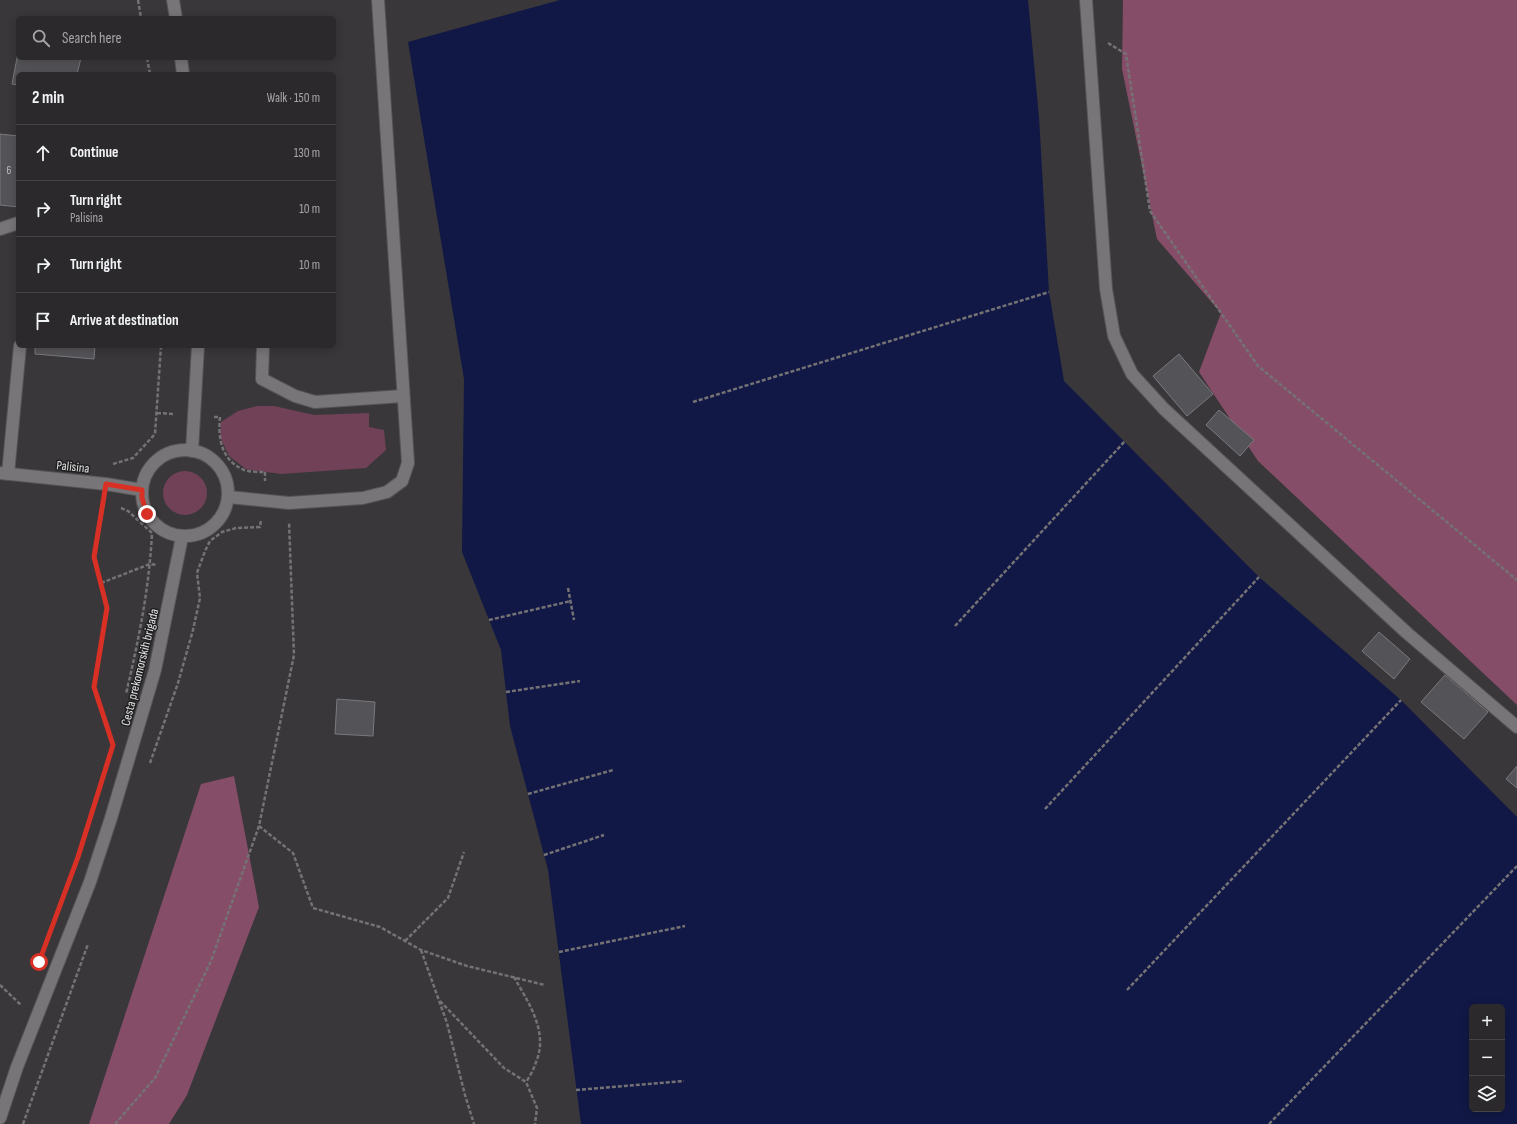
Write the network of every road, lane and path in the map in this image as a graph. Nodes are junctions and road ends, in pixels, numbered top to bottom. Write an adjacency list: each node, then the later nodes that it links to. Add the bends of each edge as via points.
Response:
1 (138, 0): 5 (path)
2 (173, 0): 6 (street)
3 (378, 0): 19 (street)
4 (1086, 0): 7 (street)
5 (141, 16)
6 (176, 16)
7 (1087, 30): 36 (path, via 1126,54 1150,211 1258,366); 47 (street, via 1106,289 1114,336 1132,374 1164,409 1406,633)
8 (147, 60): 10 (path)
9 (181, 60): 11 (street)
10 (150, 72)
11 (184, 72)
12 (16, 224): 13 (street)
13 (0, 229)
14 (1049, 292): 20 (path)
15 (20, 348): 25 (street)
16 (161, 348): 21 (path)
17 (198, 348): 22 (street)
18 (263, 348): 19 (street, via 262,380 295,396 315,402)
19 (403, 396): 31 (street, via 408,463 402,481 387,492 363,498)
20 (693, 402)
21 (157, 413): 22 (path); 26 (path, via 155,434 133,458 109,466)
22 (194, 415): 24 (street); 30 (path, via 220,417 218,435 221,446 230,460 244,470 265,472)
23 (1125, 441): 42 (path)
24 (192, 450): 27 (street, via 176,451 155,462 146,474); 28 (street, via 207,456 219,467 227,481)
25 (4, 473): 26 (street, Palisina)
26 (106, 484): 27 (street, Palisina); 29 (path)
27 (142, 490): 32 (street, via 144,506 152,521 165,532)
28 (229, 497): 30 (street); 32 (street, via 224,514 213,527 198,535)
29 (105, 500): 33 (path, via 128,511 152,533); 37 (path, via 94,557)
30 (265, 500): 31 (street); 34 (path, via 260,527 236,528 222,532 210,541)
31 (289, 503): 54 (path, via 294,655)
32 (182, 536): 72 (street, Cesta prekomorskih brigada, via 155,670 111,818 90,882 17,1067)
33 (150, 564): 37 (path); 45 (path, via 140,635)
34 (197, 573)
35 (1259, 577): 53 (path)
36 (1517, 580)
37 (100, 583): 49 (path, via 107,608 94,687)
38 (568, 588): 39 (path)
39 (571, 601): 40 (path); 41 (path)
40 (489, 620)
41 (574, 620)
42 (955, 626)
43 (580, 681): 44 (path)
44 (506, 692)
45 (126, 695)
46 (1401, 700): 66 (path)
47 (1517, 727)
48 (115, 740): 49 (path)
49 (113, 745): 50 (path)
50 (112, 749)
51 (613, 770): 52 (path)
52 (528, 794)
53 (1045, 809)
54 (258, 826): 60 (path, via 293,853 313,908 380,927); 73 (path, via 211,961 155,1078)
55 (604, 835): 57 (path)
56 (464, 852): 60 (path, via 448,898)
57 (544, 855)
58 (1517, 866): 76 (path)
59 (685, 926): 62 (path)
60 (405, 941): 61 (path)
61 (421, 950): 63 (path, via 466,966); 68 (path)
62 (559, 952)
63 (514, 977): 65 (path); 70 (path, via 536,1018 539,1040 537,1061)
64 (0, 985): 67 (path, via 23,1007)
65 (545, 985)
66 (1127, 990)
67 (26, 999)
68 (438, 999): 70 (path, via 504,1068); 74 (path, via 447,1023)
69 (684, 1081): 71 (path)
70 (526, 1082): 75 (path, via 537,1108)
71 (576, 1090)
72 (0, 1118)
73 (115, 1124)
74 (474, 1124)
75 (535, 1124)
76 (1269, 1124)

